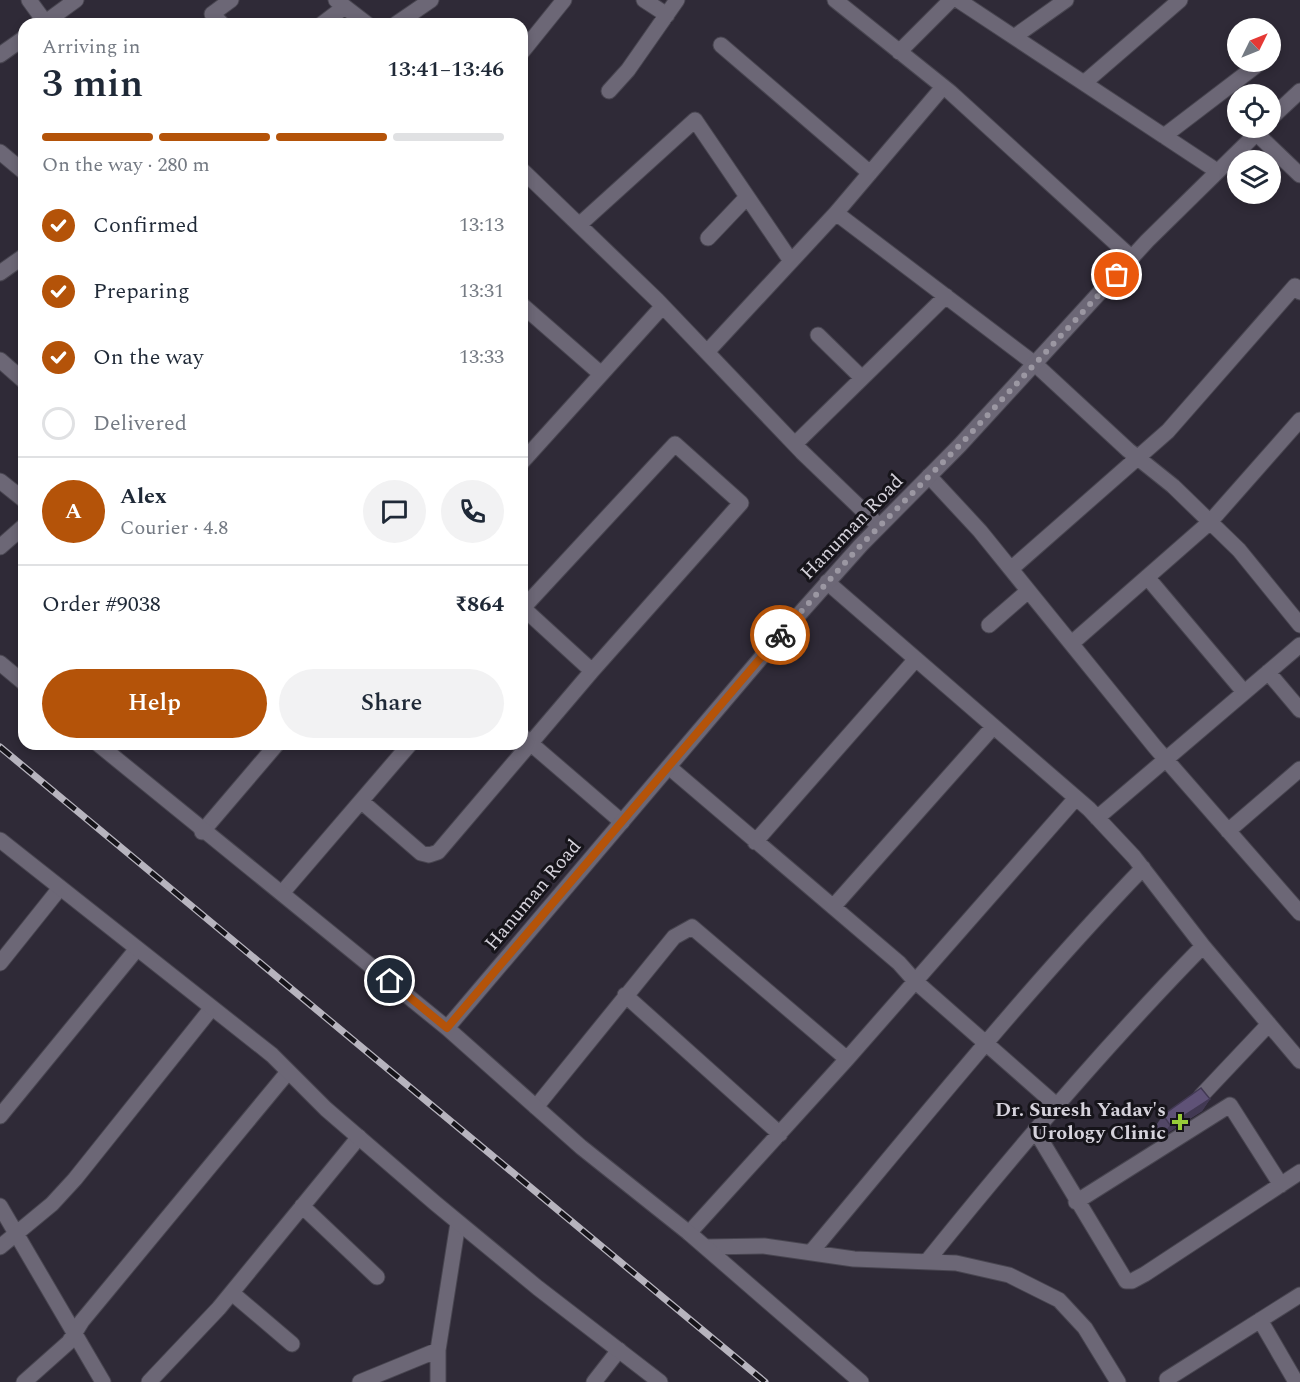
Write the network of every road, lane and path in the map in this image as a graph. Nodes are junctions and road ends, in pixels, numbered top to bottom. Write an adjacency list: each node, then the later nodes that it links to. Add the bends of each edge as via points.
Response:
1 (29, 0): 15 (street)
2 (76, 0): 16 (street)
3 (231, 0): 17 (street, via 212,14)
4 (564, 0): 23 (street)
5 (644, 0): 14 (street)
6 (677, 0): 14 (street)
7 (835, 0): 25 (street)
8 (951, 0): 25 (street)
9 (958, 0): 21 (street)
10 (1066, 0): 21 (street)
11 (1180, 0): 28 (street)
12 (427, 1): 20 (street)
13 (339, 4): 18 (street); 19 (street)
14 (667, 15): 30 (street)
15 (41, 18)
16 (51, 18)
17 (216, 18)
18 (327, 18)
19 (359, 18)
20 (404, 18)
21 (1014, 37): 28 (street)
22 (18, 42): 26 (street)
23 (528, 45)
24 (721, 45): 39 (street)
25 (899, 52): 29 (street)
26 (0, 56)
27 (1248, 72): 33 (street)
28 (1084, 83): 33 (street)
29 (943, 87): 39 (street); 46 (street)
30 (609, 91)
31 (1300, 91): 32 (street)
32 (1281, 109)
33 (1164, 136): 38 (street)
34 (1251, 138): 38 (street, Hanuman Road)
35 (1266, 138): 41 (street)
36 (0, 152): 37 (street)
37 (18, 167)
38 (1217, 171): 46 (street, Hanuman Road)
39 (870, 173): 43 (street)
40 (528, 176): 44 (street)
41 (1300, 176)
42 (747, 197): 44 (street, via 695,120); 45 (street); 48 (street)
43 (836, 213): 48 (street); 51 (street)
44 (579, 225): 52 (street)
45 (708, 238)
46 (1132, 258): 57 (street, Hanuman Road)
47 (18, 260): 49 (street)
48 (791, 261): 55 (street)
49 (0, 273)
50 (1300, 292): 64 (street, via 1295,286 1168,431)
51 (946, 296): 57 (street); 60 (street)
52 (662, 307): 55 (street); 58 (street)
53 (528, 310): 58 (street)
54 (818, 335): 60 (street)
55 (707, 352): 62 (street)
56 (0, 360): 59 (street)
57 (1035, 364): 64 (street); 65 (street, Hanuman Road)
58 (601, 374): 63 (street)
59 (18, 376)
60 (862, 378): 62 (street)
61 (1300, 420): 68 (street)
62 (795, 444): 69 (street)
63 (528, 455)
64 (1139, 458): 68 (street); 72 (street)
65 (929, 476): 69 (street, Hanuman Road); 72 (street)
66 (0, 481): 67 (street)
67 (18, 495)
68 (1210, 522): 73 (street); 79 (street, via 1239,550)
69 (879, 526): 74 (street, Hanuman Road)
70 (18, 531): 71 (street)
71 (0, 546)
72 (1011, 569): 75 (street)
73 (1147, 577): 80 (street); 87 (street)
74 (827, 582): 82 (street); 97 (street, Hanuman Road)
75 (1028, 591): 78 (street); 80 (street)
76 (528, 601): 84 (street, via 675,444 741,503)
77 (528, 613): 84 (street)
78 (989, 625)
79 (1300, 626)
80 (1072, 643): 96 (street)
81 (1300, 645): 85 (street)
82 (916, 659): 89 (street); 106 (street)
83 (0, 663): 86 (street)
84 (592, 670): 90 (street)
85 (1268, 672): 87 (street); 88 (street)
86 (18, 678)
87 (1244, 692): 96 (street)
88 (1300, 711)
89 (993, 727): 99 (street); 110 (street)
90 (528, 738)
91 (528, 742): 102 (street)
92 (105, 750): 104 (street)
93 (272, 750): 104 (street)
94 (405, 750): 100 (street)
95 (518, 750): 100 (street, via 438,852 429,855 411,846)
96 (1166, 758): 101 (street); 103 (street)
97 (669, 767): 102 (street, Hanuman Road); 106 (street)
98 (1300, 769): 103 (street)
99 (1076, 798): 101 (street); 115 (street)
100 (361, 801): 109 (street)
101 (1097, 818): 107 (street)
102 (622, 822): 119 (street, Hanuman Road)
103 (1228, 831): 111 (street)
104 (202, 832): 109 (street)
105 (0, 840): 108 (street)
106 (755, 842): 110 (street)
107 (1143, 867): 112 (street); 120 (street)
108 (60, 888): 113 (street); 114 (street)
109 (282, 893): 119 (street)
110 (834, 907): 115 (street)
111 (1298, 907)
112 (1203, 946): 118 (street); 125 (street)
113 (136, 950): 117 (street); 127 (street)
114 (0, 963)
115 (915, 981): 120 (street); 121 (street)
116 (625, 995): 121 (street, via 674,937 692,927); 126 (street); 129 (street)
117 (211, 1009): 123 (street); 137 (street, via 75,1179 52,1204)
118 (1269, 1023): 122 (street); 124 (street)
119 (447, 1028): 126 (street)
120 (986, 1042): 125 (street); 141 (street)
121 (847, 1059): 129 (street)
122 (1300, 1061)
123 (288, 1072): 130 (street); 147 (street)
124 (1201, 1096)
125 (1056, 1105): 128 (street)
126 (536, 1107): 138 (street)
127 (0, 1116)
128 (1035, 1130): 133 (street); 142 (street)
129 (780, 1134): 138 (street)
130 (358, 1137): 135 (street); 136 (street)
131 (1300, 1172): 132 (street)
132 (1281, 1185): 133 (street, via 1132,1281 1126,1281); 133 (street, via 1230,1105)
133 (1076, 1202)
134 (0, 1206): 137 (street)
135 (303, 1206): 143 (street); 144 (street)
136 (458, 1223): 149 (street); 150 (street)
137 (16, 1232): 139 (street); 147 (street)
138 (689, 1233): 140 (street)
139 (0, 1247)
140 (706, 1247): 141 (street, via 764,1246); 159 (street)
141 (812, 1251): 142 (street, via 854,1259)
142 (928, 1260): 160 (street, via 1009,1275 1059,1300 1085,1328)
143 (377, 1277)
144 (231, 1293): 148 (street); 154 (street)
145 (1300, 1295): 146 (street)
146 (1260, 1320): 151 (street); 161 (street)
147 (74, 1334): 152 (street); 153 (street)
148 (292, 1344)
149 (438, 1350): 155 (street); 156 (street)
150 (619, 1350): 157 (street); 158 (street)
151 (1167, 1379)
152 (24, 1382)
153 (103, 1382)
154 (150, 1382)
155 (360, 1382)
156 (438, 1382)
157 (594, 1382)
158 (660, 1382)
159 (861, 1382)
160 (1119, 1382)
161 (1296, 1382)

